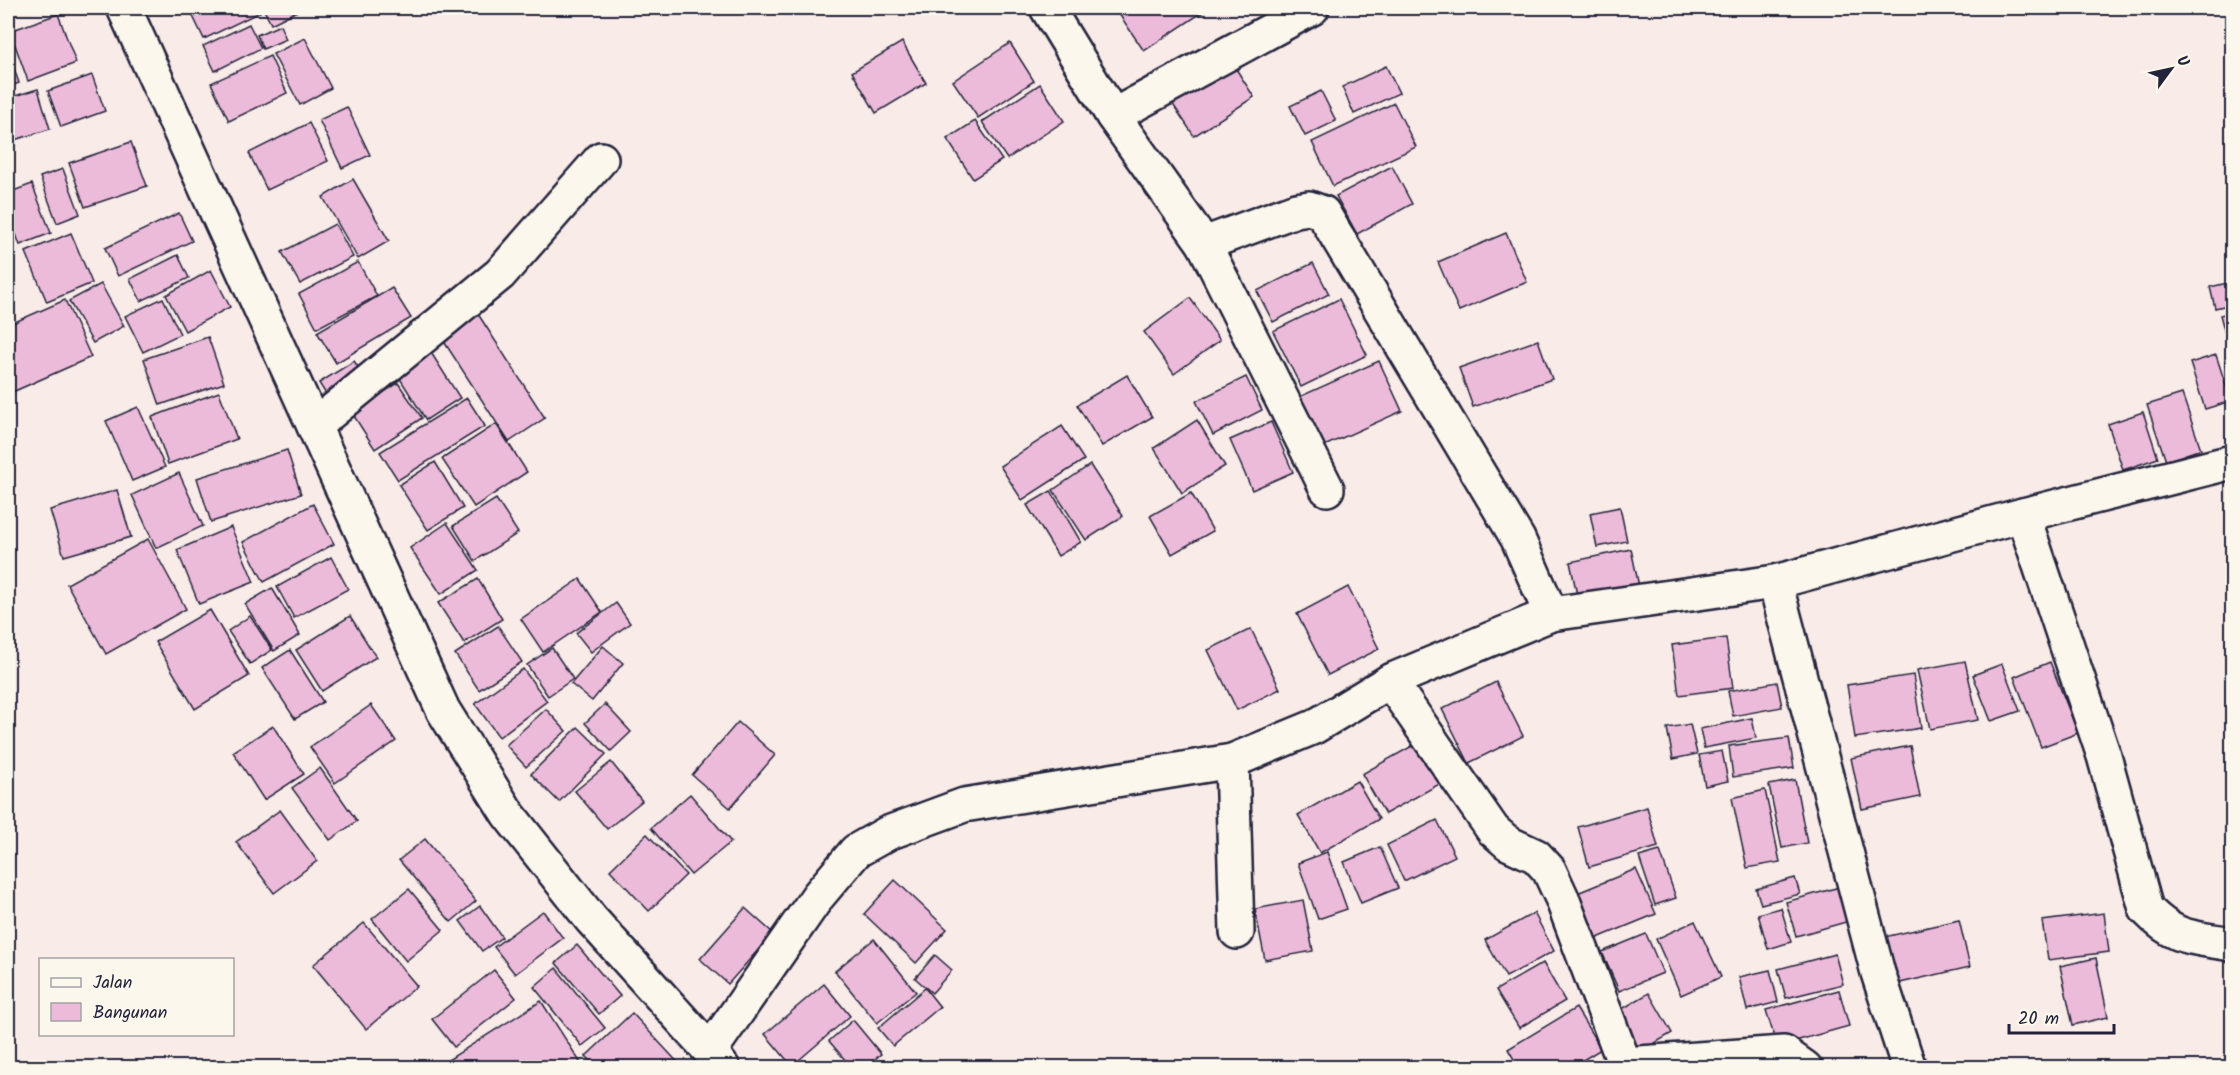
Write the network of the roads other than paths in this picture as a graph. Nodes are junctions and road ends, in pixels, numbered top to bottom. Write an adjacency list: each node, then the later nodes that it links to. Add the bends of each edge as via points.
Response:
1 (124, 8): 7 (street)
2 (1047, 8): 4 (street)
3 (1312, 8): 4 (street)
4 (1113, 116): 6 (street)
5 (601, 159): 7 (street, via 500,274)
6 (1204, 244): 9 (street); 12 (street, via 1296,210 1309,208 1323,213 1518,539)
7 (314, 426): 17 (street, via 443,710 508,814 591,919)
8 (2232, 462): 10 (street)
9 (1327, 489)
10 (2023, 515): 11 (street); 16 (street, via 2104,756 2146,909 2177,935)
11 (1775, 582): 12 (street); 20 (street, via 1878,973)
12 (1551, 614): 13 (street)
13 (1390, 681): 14 (street, via 1314,726); 18 (street, via 1493,830 1508,843 1536,856 1549,870)
14 (1232, 761): 15 (street); 17 (street, via 964,806 888,833 856,851 818,896)
15 (1237, 932)
16 (2232, 944)
17 (716, 1059)
18 (1625, 1066): 19 (street, via 1784,1053)
19 (1805, 1068)
20 (1909, 1068)

